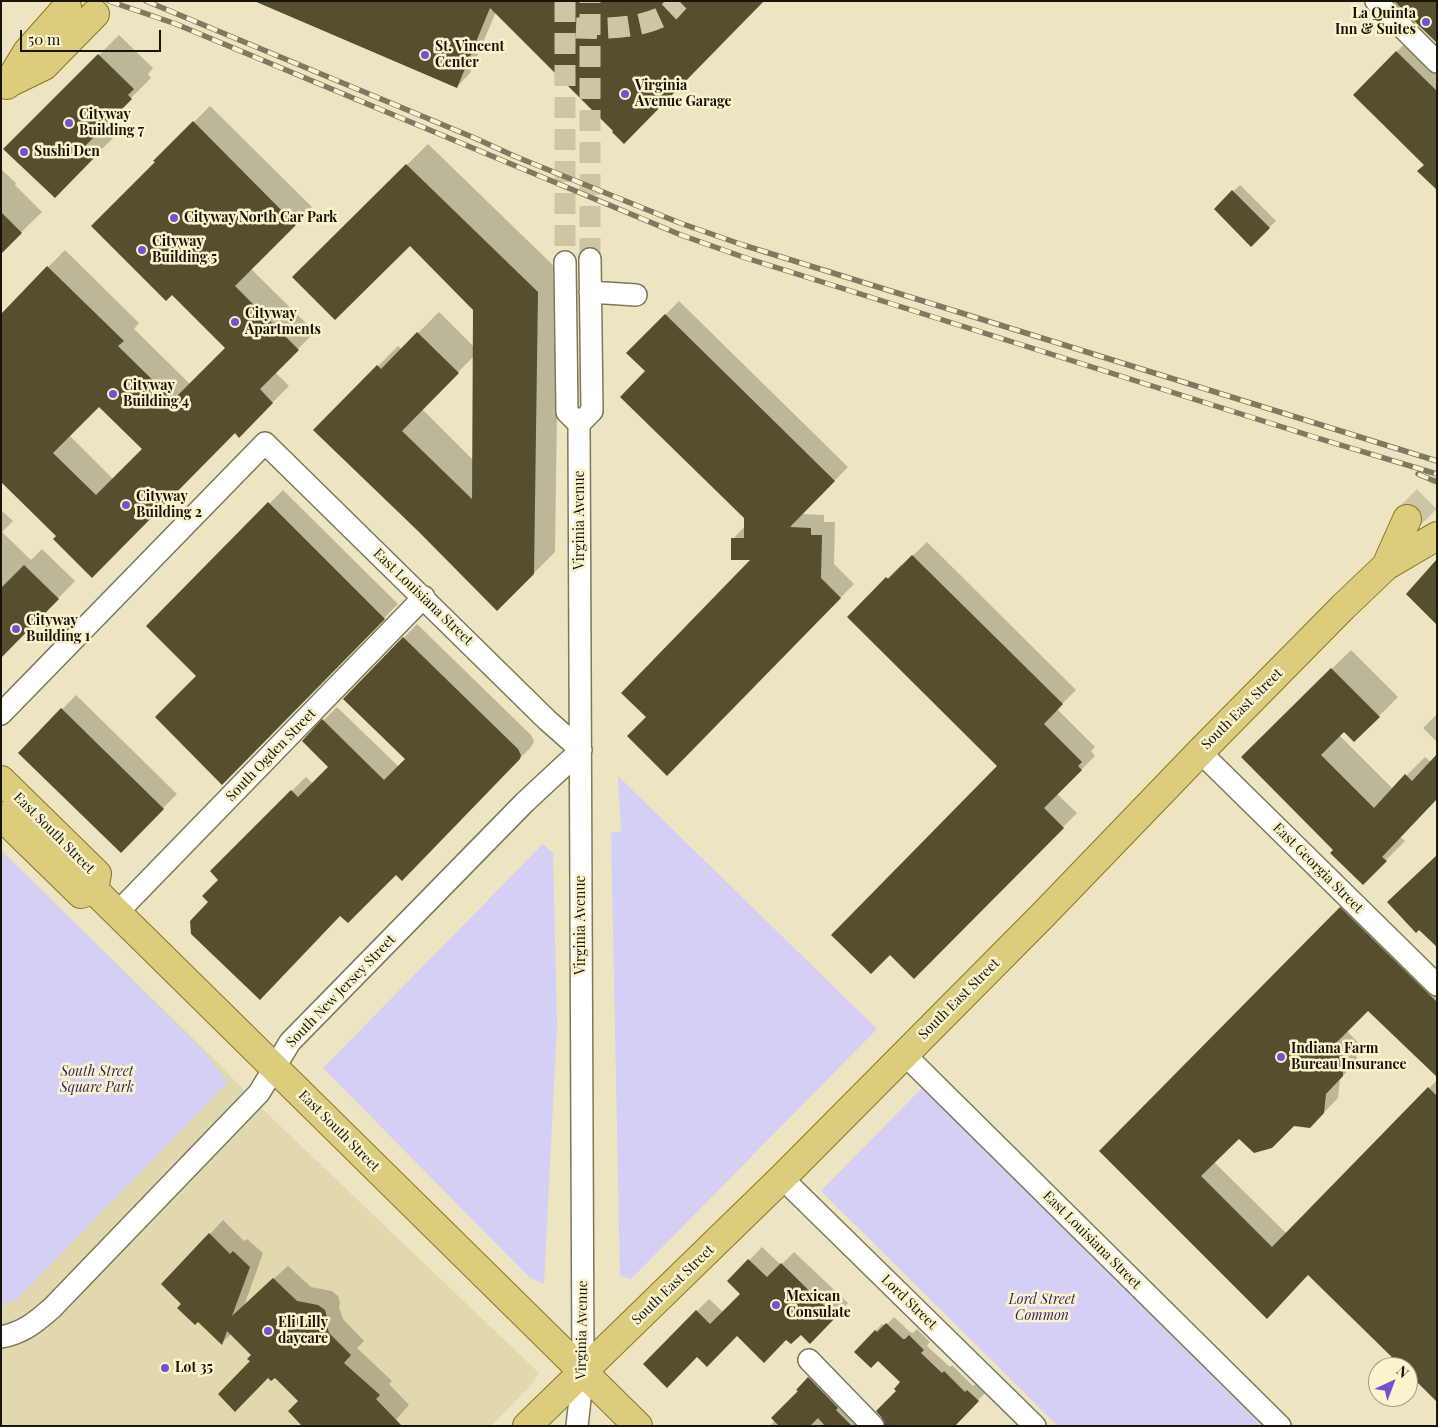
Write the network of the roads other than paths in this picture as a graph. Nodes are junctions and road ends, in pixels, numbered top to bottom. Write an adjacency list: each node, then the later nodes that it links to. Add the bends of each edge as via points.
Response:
1 (1376, 1): 4 (street)
2 (66, 7): 5 (main road, via 27,52)
3 (94, 14): 5 (main road, via 44,66)
4 (1437, 62)
5 (5, 88)
6 (590, 259): 8 (street)
7 (566, 262): 10 (street, via 567,412)
8 (590, 292): 9 (street); 10 (street, via 592,411)
9 (636, 295)
10 (580, 424): 16 (street, Virginia Avenue)
11 (1407, 520): 13 (main road, South East Street)
12 (1437, 536): 13 (main road, South East Street)
13 (1386, 566): 17 (main road, South East Street)
14 (424, 598): 15 (street, East Louisiana Street, via 265,443); 16 (street, East Louisiana Street); 21 (street, South Ogden Street)
15 (1, 714)
16 (581, 750): 24 (street, South New Jersey Street, via 525,802 290,1042); 28 (street, Virginia Avenue)
17 (1200, 752): 22 (street, East Georgia Street); 23 (main road, South East Street)
18 (1, 780): 20 (main road, East South Street, via 97,874)
19 (1, 816): 20 (main road, East South Street, via 81,894)
20 (94, 890): 21 (main road, East South Street)
21 (118, 913): 24 (main road, East South Street)
22 (1437, 985)
23 (904, 1054): 25 (main road, South East Street); 34 (street, East Louisiana Street)
24 (274, 1068): 26 (street, South New Jersey Street, via 258,1092 52,1308 29,1328); 28 (main road, East South Street)
25 (782, 1178): 28 (main road, South East Street); 33 (street, Lord Street)
26 (1, 1337)
27 (808, 1360): 32 (street)
28 (583, 1372): 29 (main road, South East Street); 30 (street, Virginia Avenue); 31 (main road, East South Street)
29 (527, 1426)
30 (577, 1426)
31 (638, 1426)
32 (873, 1426)
33 (1035, 1426)
34 (1280, 1426)

